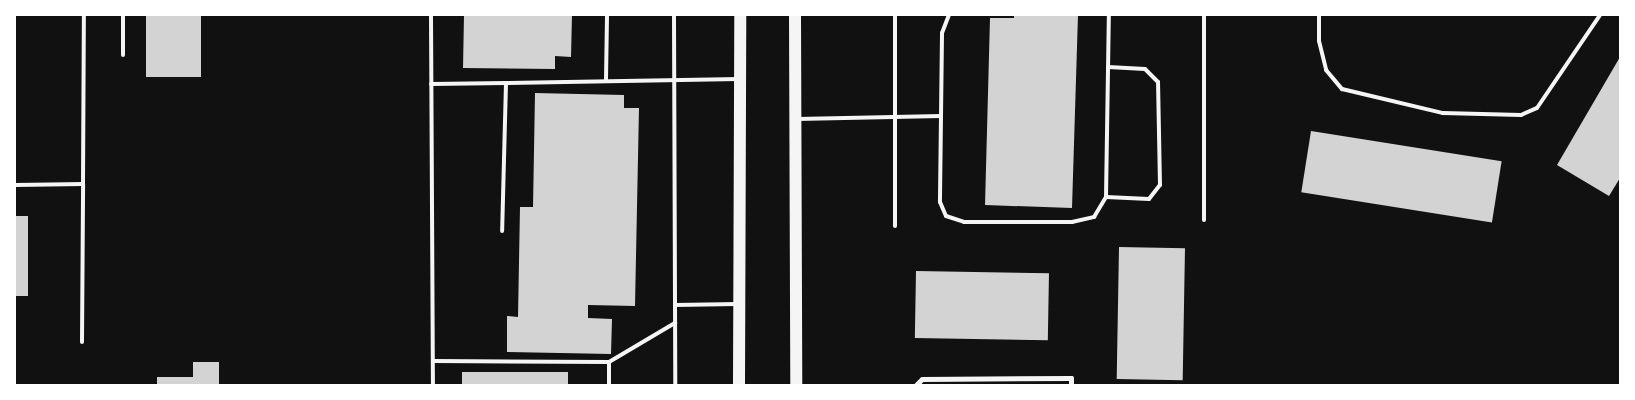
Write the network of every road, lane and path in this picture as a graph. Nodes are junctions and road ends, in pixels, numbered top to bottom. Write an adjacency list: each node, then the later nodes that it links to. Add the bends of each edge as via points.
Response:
1 (84, 15): 24 (lane)
2 (123, 15): 14 (lane)
3 (431, 15): 20 (lane)
4 (607, 15): 17 (lane)
5 (674, 15): 18 (lane)
6 (740, 15): 16 (main road)
7 (795, 15): 23 (main road)
8 (895, 15): 22 (lane)
9 (949, 15): 21 (lane, via 942,33)
10 (1109, 15): 15 (lane)
11 (1204, 15): 27 (lane)
12 (1319, 15): 13 (lane, via 1319,41 1326,70 1342,89 1443,113 1521,115 1537,108)
13 (1600, 15)
14 (123, 55)
15 (1108, 67): 26 (lane); 26 (lane, via 1145,69 1158,82 1160,185 1149,199)
16 (740, 78): 18 (lane); 30 (main road)
17 (606, 80): 18 (lane); 19 (lane)
18 (674, 80): 31 (lane)
19 (506, 83): 20 (lane); 29 (lane)
20 (431, 84): 34 (lane)
21 (941, 116): 22 (lane); 26 (lane, via 940,202 946,216 964,222 1072,222 1094,217)
22 (895, 117): 23 (lane); 28 (lane)
23 (795, 119): 40 (main road)
24 (83, 184): 25 (lane); 33 (lane)
25 (15, 185)
26 (1106, 198)
27 (1204, 220)
28 (895, 226)
29 (502, 231)
30 (739, 304): 31 (lane); 39 (main road)
31 (675, 305): 32 (lane)
32 (675, 323): 35 (lane); 38 (lane)
33 (82, 342)
34 (433, 361): 35 (lane); 36 (lane)
35 (609, 362): 37 (lane)
36 (433, 385)
37 (609, 385)
38 (675, 385)
39 (740, 385)
40 (796, 385)
41 (916, 385): 42 (street, via 922,379 1071,378)
42 (1071, 385)

